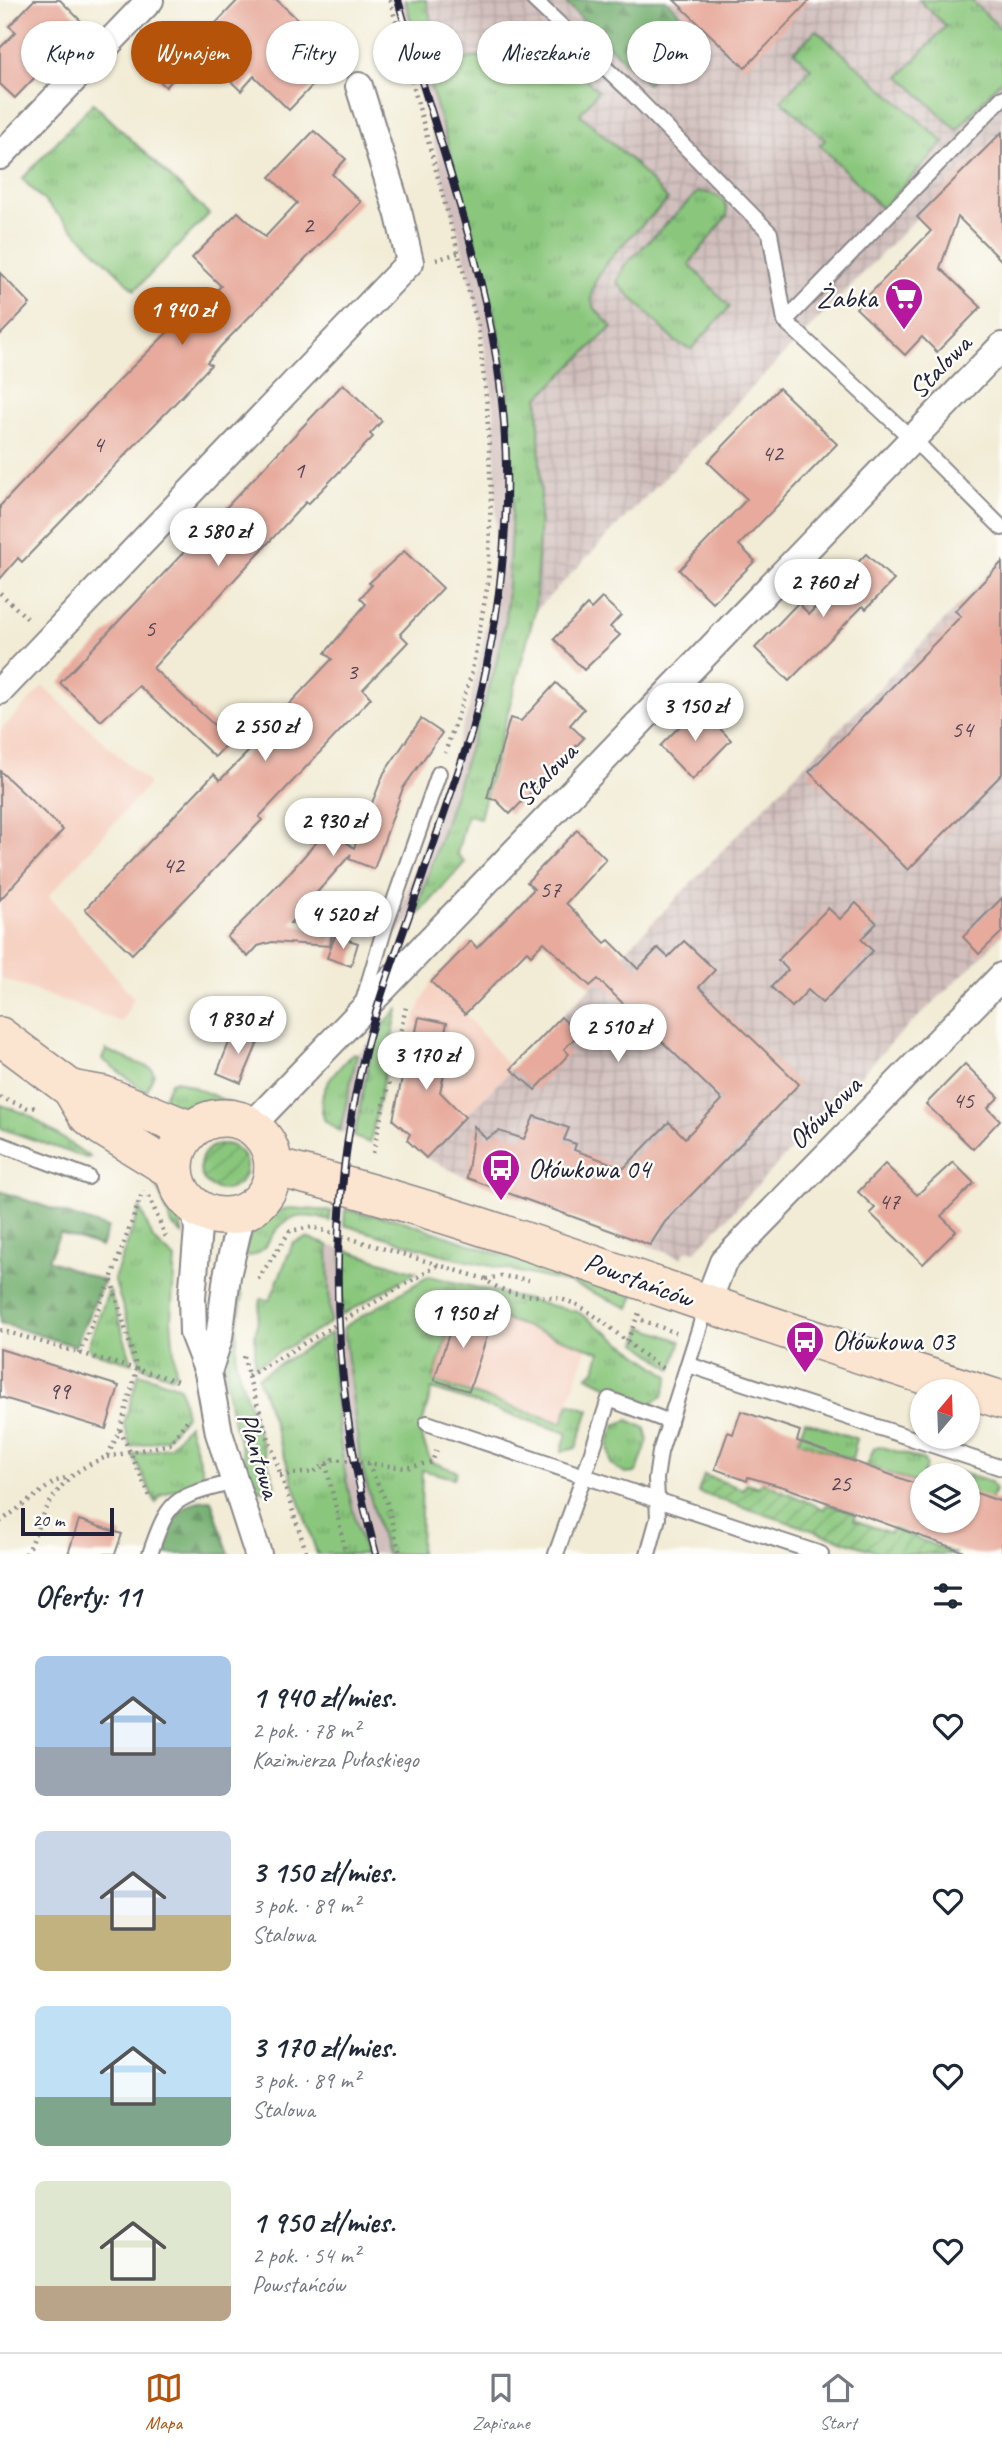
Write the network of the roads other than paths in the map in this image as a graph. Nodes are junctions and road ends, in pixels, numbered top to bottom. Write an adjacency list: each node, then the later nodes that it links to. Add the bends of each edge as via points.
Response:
1 (150, 0): 5 (street)
2 (534, 0): 6 (lane, via 770,233)
3 (359, 86): 10 (street, via 410,262)
4 (1002, 98): 6 (lane)
5 (0, 156)
6 (785, 321): 8 (lane)
7 (1002, 346): 8 (street, Stalowa)
8 (912, 439): 9 (lane); 13 (street, Stalowa)
9 (1002, 528)
10 (0, 691)
11 (439, 774): 13 (lane)
12 (1002, 976): 24 (street, Ołówkowa, via 723,1262)
13 (361, 1009): 16 (street, Stalowa)
14 (0, 1036): 15 (street)
15 (71, 1089): 17 (street, via 104,1095); 21 (street, via 86,1114)
16 (251, 1126): 17 (street, via 225,1117); 19 (street, via 265,1139)
17 (191, 1130): 21 (street)
18 (0, 1144): 20 (lane)
19 (273, 1167): 23 (street, via 264,1195); 24 (street, Powstańców, via 489,1228)
20 (88, 1177)
21 (160, 1179): 22 (street)
22 (194, 1206): 23 (street, via 217,1215); 26 (street, Plantowa, via 198,1229 191,1322)
23 (242, 1212): 26 (street, Plantowa, via 219,1338)
24 (707, 1304): 25 (lane); 27 (street, Powstańców)
25 (689, 1365): 28 (lane); 30 (lane)
26 (196, 1378): 32 (street, Plantowa)
27 (1002, 1401)
28 (670, 1422): 31 (lane, via 609,1399); 33 (lane, via 657,1467)
29 (427, 1423): 31 (lane)
30 (1002, 1468)
31 (584, 1476): 33 (lane); 36 (lane)
32 (234, 1482): 34 (lane, via 178,1501 164,1517); 35 (street, Plantowa)
33 (658, 1498): 37 (lane, via 658,1518); 38 (lane)
34 (150, 1554)
35 (258, 1554)
36 (556, 1554)
37 (648, 1554)
38 (821, 1554)

